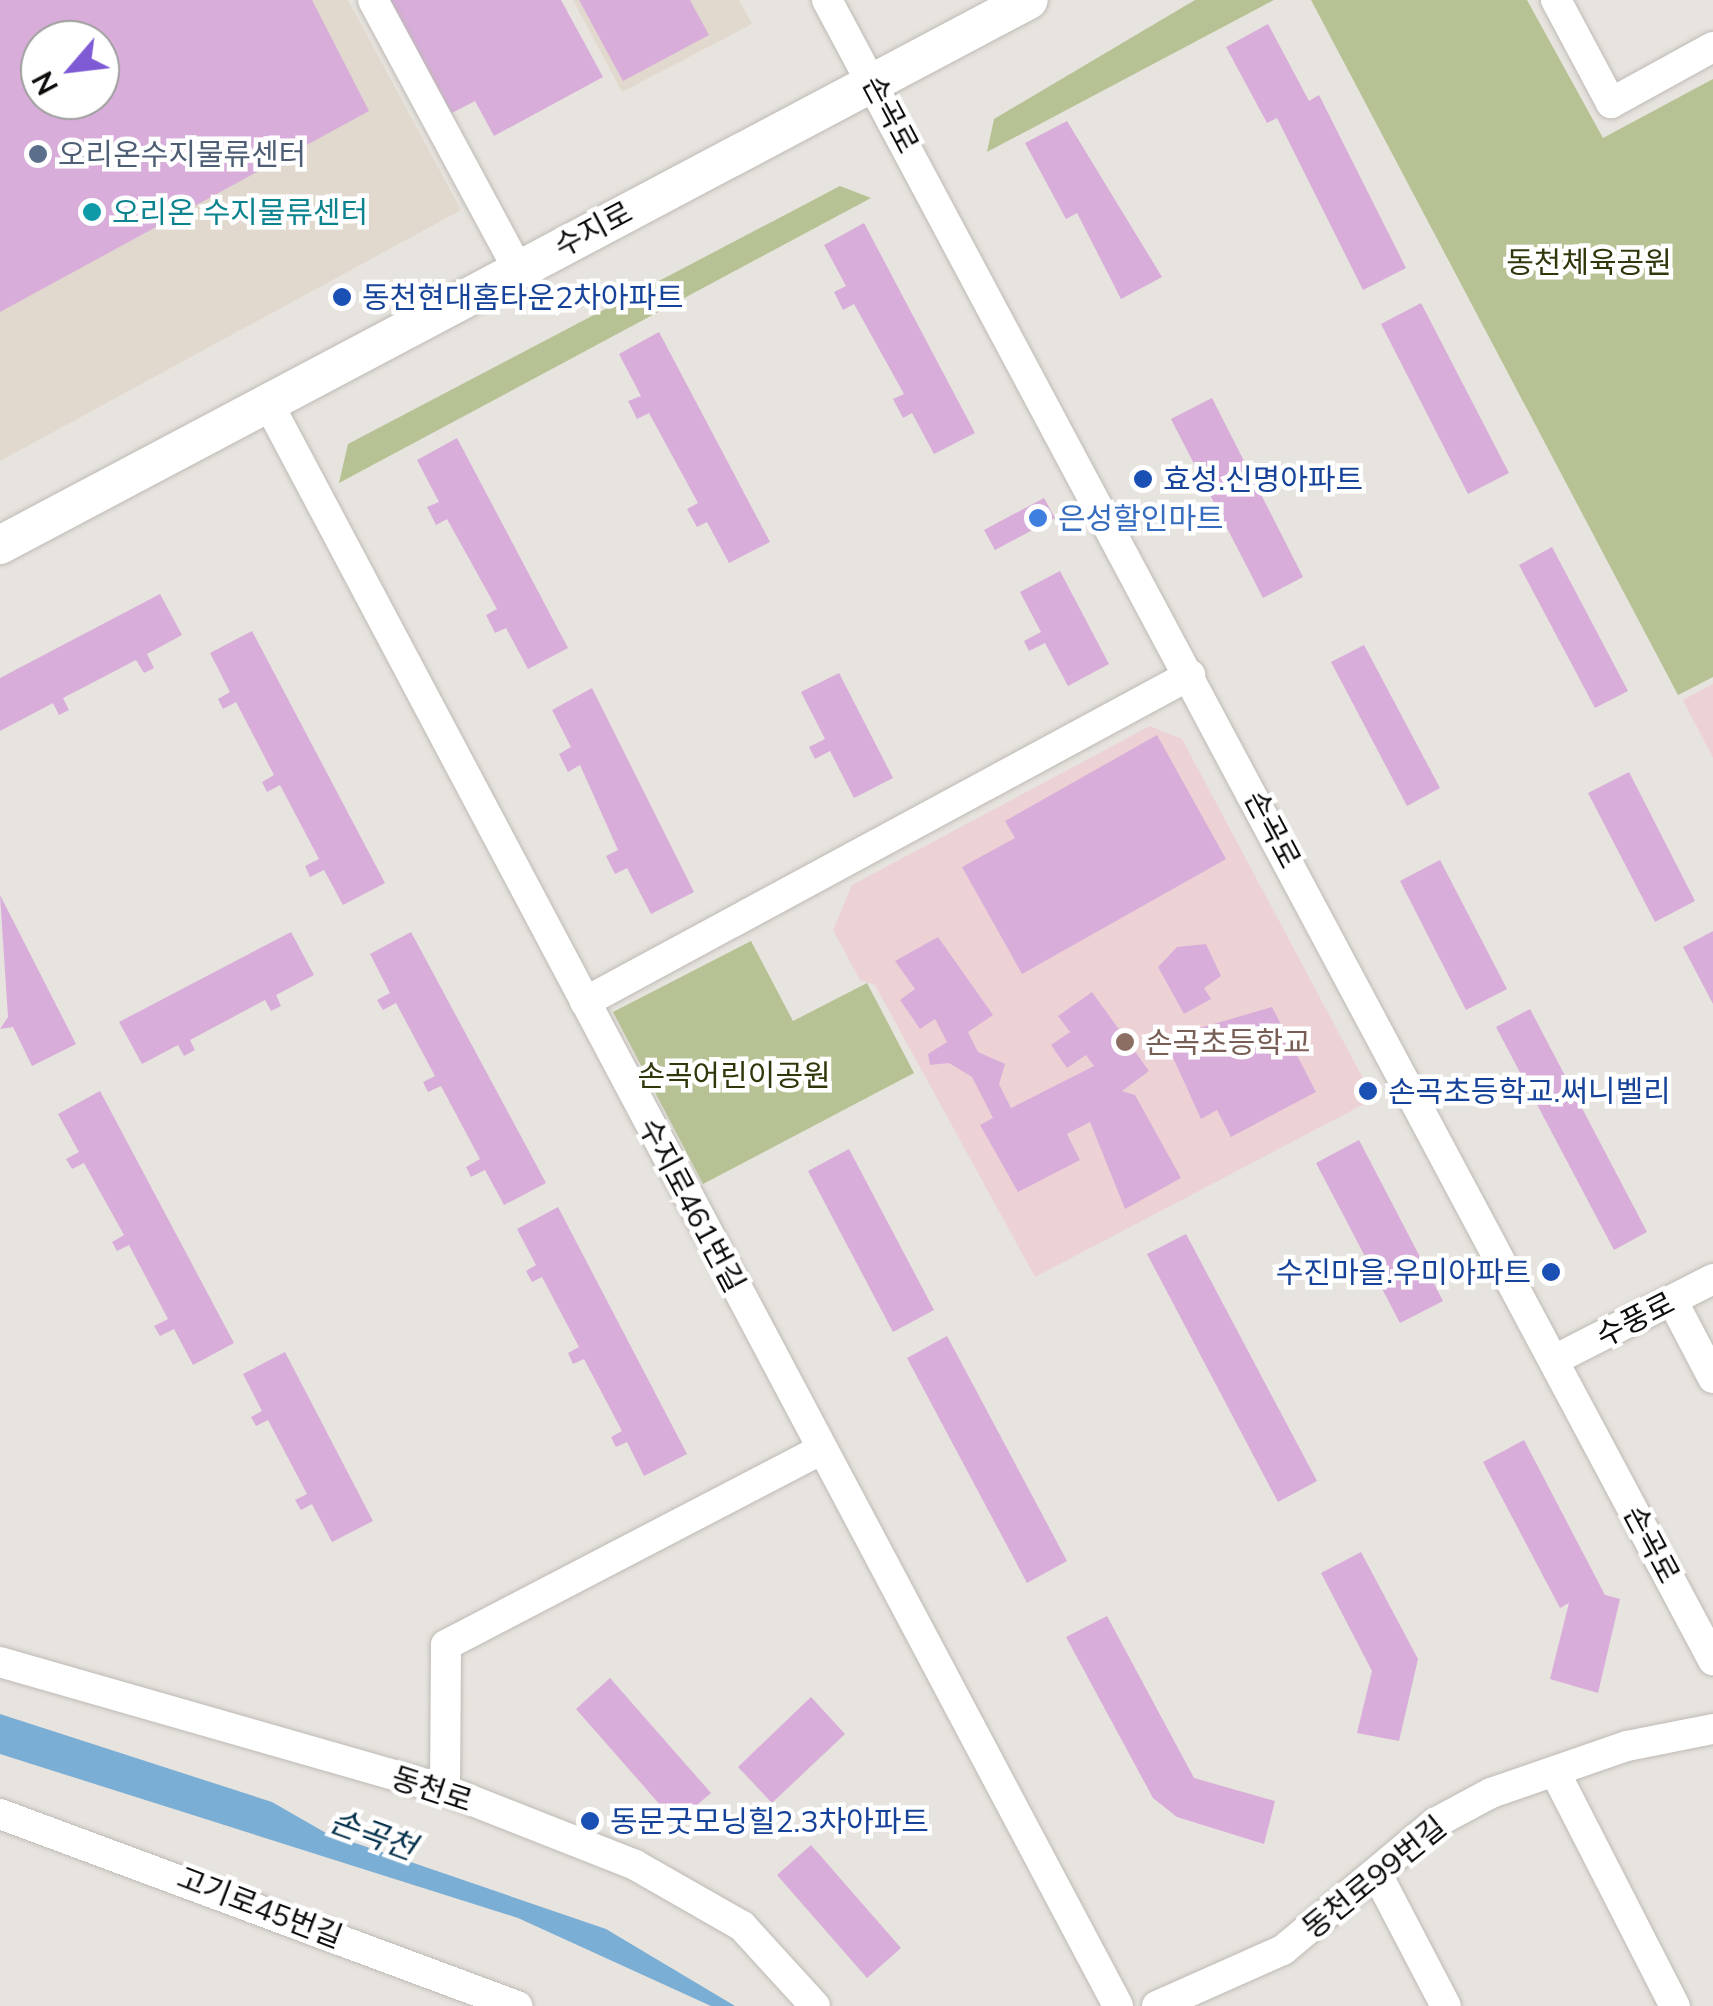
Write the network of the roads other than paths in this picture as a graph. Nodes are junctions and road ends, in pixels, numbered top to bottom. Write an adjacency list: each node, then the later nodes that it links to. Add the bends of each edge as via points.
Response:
1 (373, 0): 7 (street)
2 (827, 0): 6 (street, 손곡로)
3 (1029, 0): 6 (main road, 수지로)
4 (1556, 0): 5 (street, via 1612,103)
5 (1713, 48)
6 (874, 82): 7 (main road, 수지로); 10 (street, 손곡로)
7 (518, 269): 8 (main road, 수지로)
8 (268, 402): 9 (main road, 수지로); 11 (street, 수지로461번길)
9 (0, 545)
10 (1190, 674): 11 (street); 14 (street, 손곡로)
11 (585, 1002): 16 (street, 수지로461번길)
12 (1713, 1279): 13 (street, 수풍로)
13 (1672, 1300): 14 (street, 수풍로); 15 (street)
14 (1556, 1359): 17 (street, 손곡로)
15 (1713, 1378)
16 (822, 1449): 21 (street, via 446,1644); 26 (street, 수지로461번길)
17 (1713, 1660)
18 (0, 1662): 21 (street, 동천로)
19 (1713, 1729): 20 (street, 동천로99번길)
20 (1556, 1772): 23 (street, 동천로99번길, via 1435,1823); 29 (street)
21 (445, 1790): 25 (street, 동천로, via 703,1896)
22 (0, 1814): 24 (street, 고기로45번길)
23 (1380, 1878): 27 (street, 동천로99번길, via 1282,1950); 28 (street)
24 (517, 2006)
25 (815, 2006)
26 (1118, 2006)
27 (1157, 2006)
28 (1446, 2006)
29 (1675, 2006)

